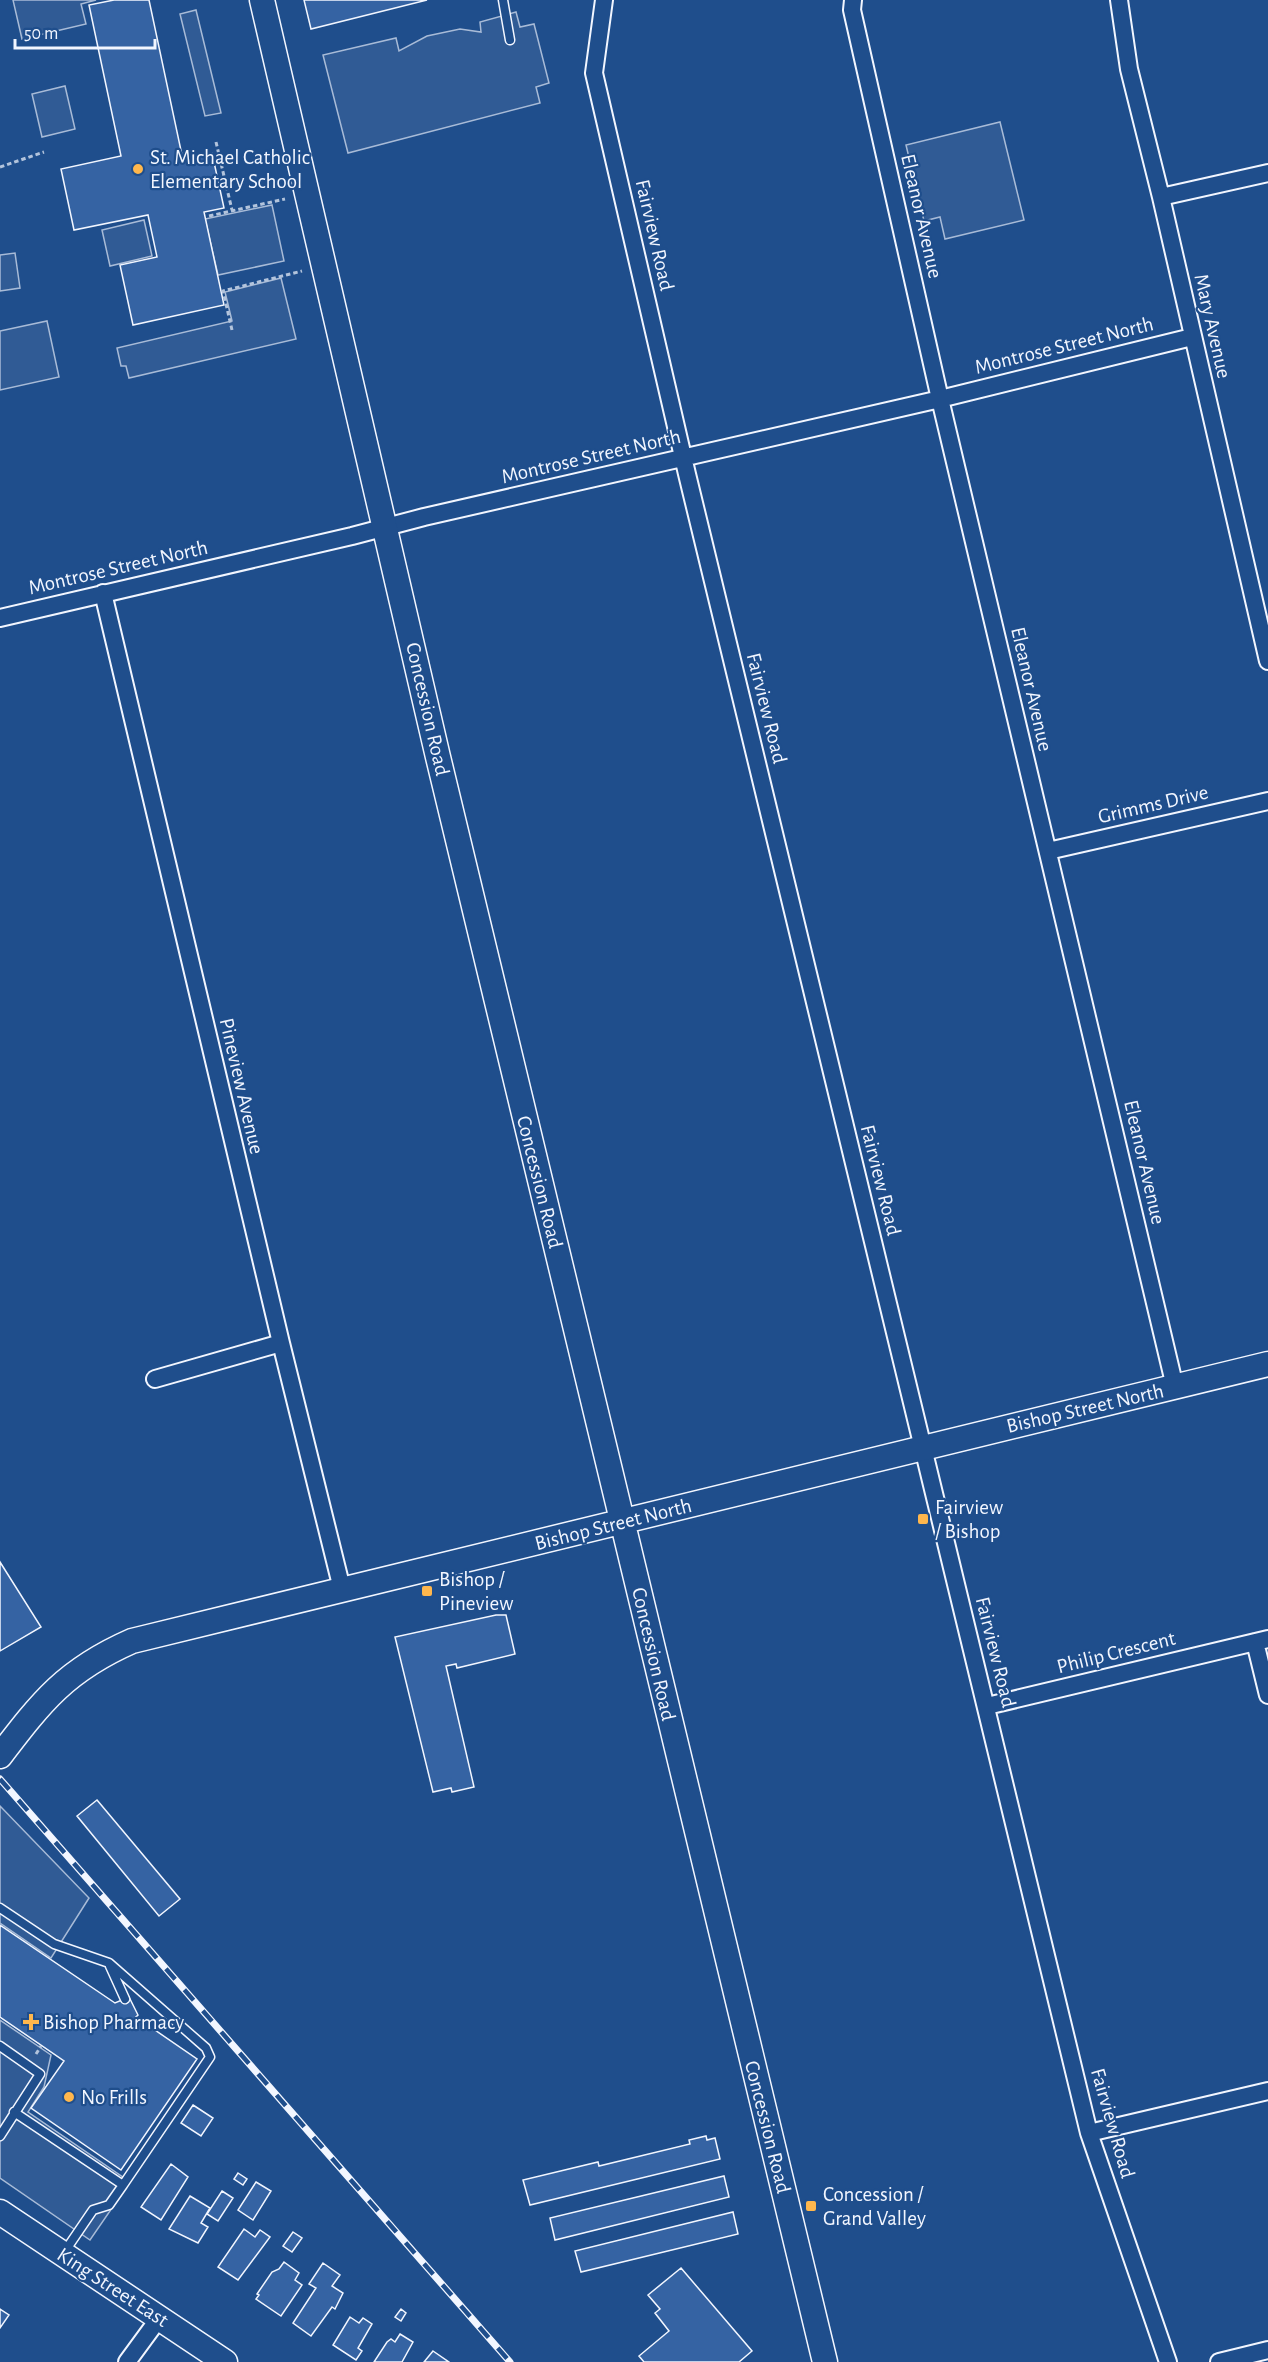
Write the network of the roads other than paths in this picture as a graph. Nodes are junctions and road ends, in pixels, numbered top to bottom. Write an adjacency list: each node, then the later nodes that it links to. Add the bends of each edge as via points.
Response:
1 (262, 0): 12 (main road, Concession Road, via 328,296)
2 (503, 0): 6 (lane)
3 (604, 0): 11 (street, Fairview Road, via 594,73)
4 (853, 0): 10 (street, Eleanor Avenue, via 852,10)
5 (1119, 0): 8 (street, Mary Avenue, via 1129,69)
6 (510, 40)
7 (1268, 173): 8 (street)
8 (1161, 197): 9 (street, Mary Avenue)
9 (1192, 337): 10 (street, Montrose Street North); 15 (street, Mary Avenue)
10 (940, 399): 11 (street, Montrose Street North); 17 (street, Eleanor Avenue)
11 (683, 458): 12 (street, Montrose Street North); 22 (street, Fairview Road)
12 (387, 527): 13 (street, Montrose Street North); 23 (main road, Concession Road, via 438,758)
13 (103, 593): 14 (street, Montrose Street North); 18 (street, Pineview Avenue)
14 (0, 618)
15 (1268, 661)
16 (1268, 801): 17 (street, Grimms Drive)
17 (1048, 850): 21 (street, Eleanor Avenue)
18 (280, 1343): 20 (street); 24 (street, Pineview Avenue)
19 (1268, 1364): 21 (main road, Bishop Street North)
20 (154, 1379)
21 (1175, 1387): 22 (main road, Bishop Street North)
22 (922, 1447): 23 (main road, Bishop Street North); 27 (street, Fairview Road)
23 (623, 1521): 24 (main road, Bishop Street North); 44 (main road, Concession Road)
24 (342, 1589): 28 (main road, Bishop Street North, via 157,1634 109,1651 57,1686)
25 (1261, 1640): 26 (street, Philip Crescent); 27 (street, Philip Crescent)
26 (1268, 1695)
27 (987, 1706): 35 (street, Fairview Road)
28 (0, 1756)
29 (0, 1908): 30 (lane, via 54,1944)
30 (109, 1963): 31 (lane); 37 (lane, via 206,2048 210,2057)
31 (125, 1999)
32 (0, 2046): 34 (lane, via 40,2073)
33 (1268, 2091): 35 (street)
34 (14, 2112): 36 (lane); 37 (lane)
35 (1089, 2133): 45 (street, Fairview Road)
36 (0, 2136)
37 (123, 2185): 39 (lane, via 109,2205 93,2210)
38 (0, 2212): 39 (main road, King Street East)
39 (63, 2254): 40 (main road, King Street East)
40 (160, 2317): 42 (street); 43 (main road, King Street East)
41 (1268, 2350): 46 (street)
42 (127, 2362)
43 (225, 2362)
44 (825, 2362)
45 (1168, 2362)
46 (1219, 2362)

